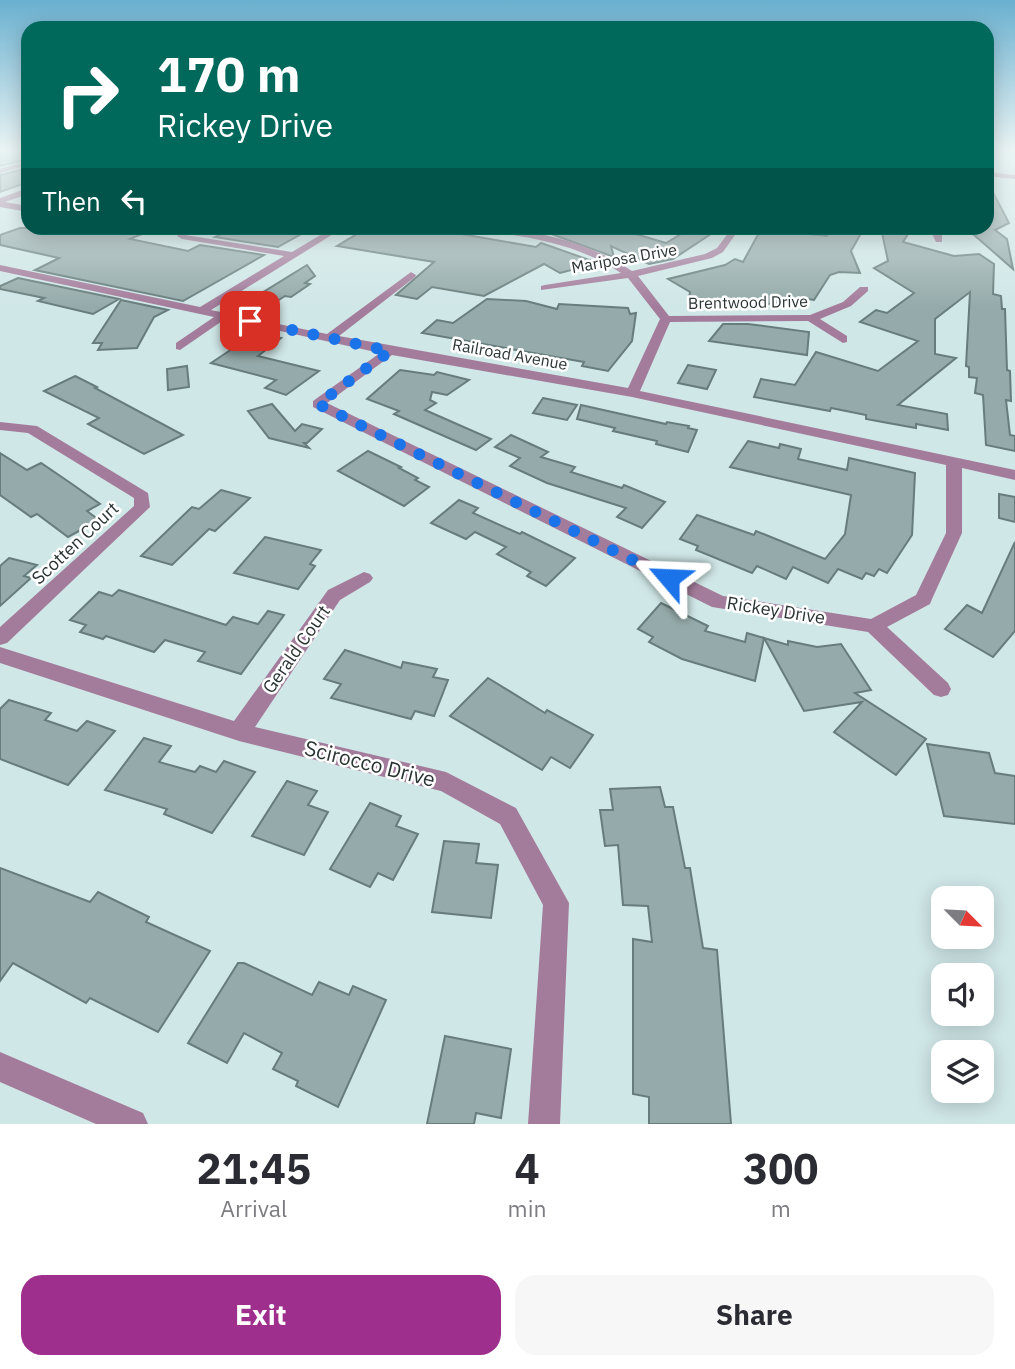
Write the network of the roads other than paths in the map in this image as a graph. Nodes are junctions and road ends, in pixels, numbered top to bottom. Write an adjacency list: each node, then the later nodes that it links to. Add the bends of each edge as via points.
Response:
1 (0, 202): 2 (street)
2 (21, 207)
3 (326, 235): 9 (street)
4 (522, 235): 11 (street, via 598,255)
5 (731, 235): 11 (street, Mariposa Drive, via 710,256)
6 (939, 235): 8 (street)
7 (182, 236): 9 (street)
8 (939, 240)
9 (293, 255): 15 (street)
10 (0, 268): 15 (street, Railroad Avenue)
11 (629, 273): 13 (street, Mariposa Drive); 18 (street)
12 (411, 275): 19 (street)
13 (545, 288)
14 (864, 289): 17 (street, Brentwood Drive, via 847,304)
15 (201, 311): 16 (street, Railroad Avenue)
16 (224, 315): 19 (street, Railroad Avenue); 21 (street)
17 (811, 318): 18 (street, Brentwood Drive); 20 (street)
18 (666, 319): 23 (street)
19 (329, 338): 22 (street, Railroad Avenue)
20 (843, 339)
21 (180, 346)
22 (390, 351): 23 (street, Railroad Avenue); 28 (street, Rickey Drive, via 318,404 719,601)
23 (632, 393): 25 (street, Railroad Avenue)
24 (1, 426): 29 (street, Scotten Court, via 32,429 142,496 142,507)
25 (954, 462): 26 (street, Railroad Avenue); 28 (street, via 954,533 923,599)
26 (1015, 475)
27 (364, 578): 32 (street, Gerald Court, via 334,595)
28 (873, 626): 31 (street)
29 (0, 638)
30 (0, 655): 32 (street, Scirocco Drive)
31 (941, 689)
32 (239, 732): 35 (street, Scirocco Drive, via 446,782 508,816 556,903)
33 (0, 1068): 34 (street)
34 (132, 1124)
35 (544, 1124)

